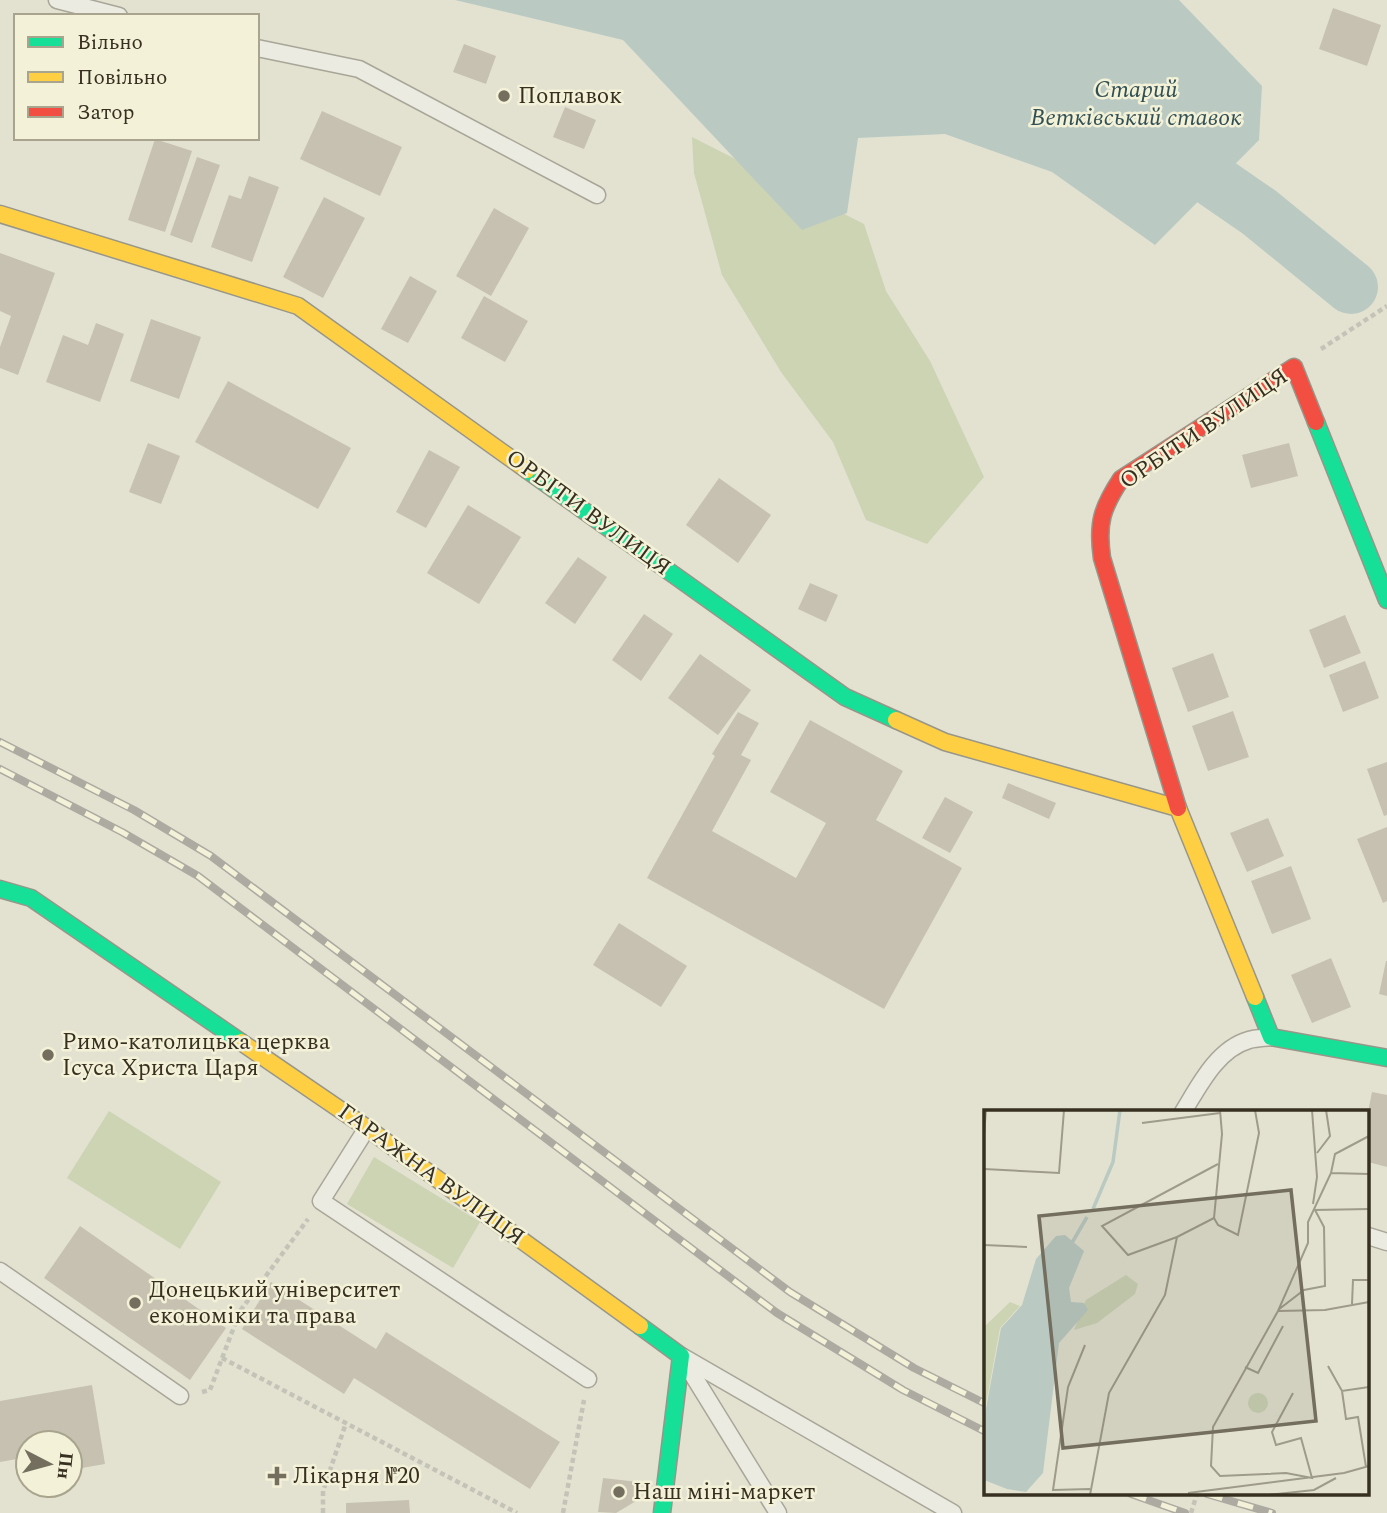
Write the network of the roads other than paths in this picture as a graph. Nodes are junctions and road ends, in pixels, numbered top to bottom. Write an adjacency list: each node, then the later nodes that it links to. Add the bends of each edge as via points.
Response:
1 (57, 0): 2 (lane)
2 (111, 14)
3 (259, 48): 4 (lane, via 359,69)
4 (597, 195)
5 (0, 214): 7 (street, ОРБІТИ ВУЛИЦЯ, via 298,306 845,697 945,742)
6 (1387, 600): 7 (street, ОРБІТИ ВУЛИЦЯ, via 1294,367 1121,479 1104,505 1098,528 1102,558)
7 (1178, 808): 9 (street, ОРБІТИ ВУЛИЦЯ)
8 (0, 889): 12 (street, ГАРАЖНА ВУЛИЦЯ, via 31,898)
9 (1271, 1037): 10 (street); 11 (lane, via 1248,1041 1224,1054)
10 (1387, 1058)
11 (1184, 1110)
12 (367, 1128): 16 (street, ГАРАЖНА ВУЛИЦЯ); 17 (lane, via 321,1202)
13 (1370, 1237): 14 (lane)
14 (1387, 1242)
15 (0, 1271): 18 (lane)
16 (681, 1356): 19 (street); 20 (lane); 21 (lane, ГАРАЖНА ВУЛИЦЯ)
17 (589, 1379)
18 (180, 1396)
19 (662, 1513)
20 (778, 1513)
21 (953, 1513)

